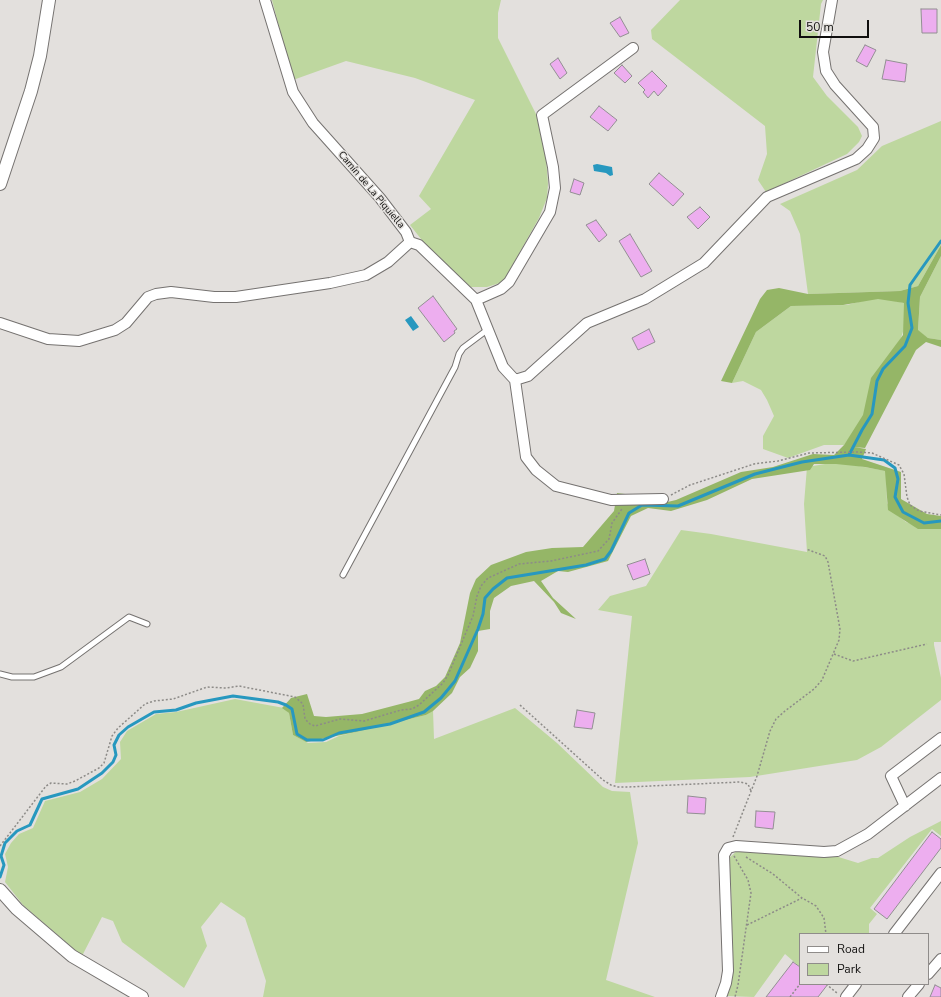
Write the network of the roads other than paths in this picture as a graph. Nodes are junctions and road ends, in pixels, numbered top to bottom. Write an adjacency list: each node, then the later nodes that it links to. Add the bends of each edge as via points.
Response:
1 (49, 0): 5 (street, via 40,56 31,91)
2 (265, 0): 6 (street, Camín de La Piquiella, via 293,92 312,123 380,198 406,232)
3 (832, 0): 10 (street, via 823,52 826,71 835,85 873,127 874,138 868,149 856,159 767,197 704,263 645,299 587,323 528,376)
4 (633, 48): 7 (street, via 542,115 555,188 550,212 509,282 501,289)
5 (0, 184)
6 (410, 242): 7 (street, via 419,244); 8 (street, via 388,262 366,275 330,283 236,297 171,292 156,294 148,297 126,323 115,330 79,341 48,339)
7 (476, 300): 9 (street)
8 (0, 323)
9 (487, 330): 10 (street, via 503,367); 12 (lane, via 459,354)
10 (515, 380): 11 (street, via 526,457 536,470 556,486 610,500)
11 (663, 499)
12 (343, 574)
13 (147, 624): 14 (lane, via 129,617 61,667 34,677)
14 (0, 674)
15 (941, 738): 17 (street, via 891,776)
16 (941, 778): 17 (street)
17 (905, 806): 27 (street, via 868,834 837,850 824,852 736,846 728,848 724,856 728,971)
18 (940, 875): 20 (street)
19 (1, 892): 26 (street, via 72,956)
20 (895, 933)
21 (941, 959): 22 (street)
22 (929, 973)
23 (855, 985): 25 (street)
24 (918, 985): 28 (street)
25 (842, 995)
26 (142, 997)
27 (721, 997)
28 (908, 997)

